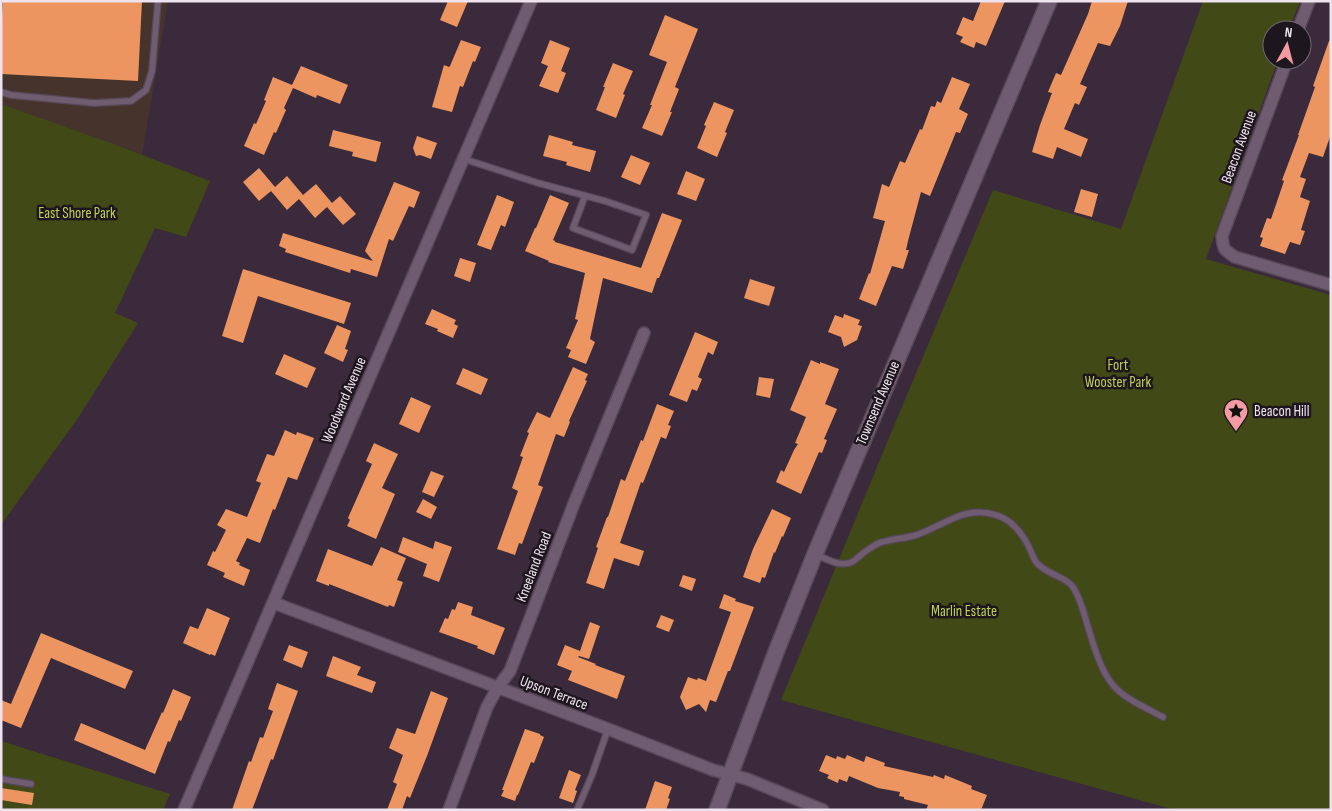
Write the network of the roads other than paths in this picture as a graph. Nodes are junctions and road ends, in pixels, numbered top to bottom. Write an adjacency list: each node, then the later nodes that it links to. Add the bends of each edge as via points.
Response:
1 (158, 1): 7 (lane, via 152,71 146,90 131,101 94,103)
2 (531, 1): 8 (street, Woodward Avenue)
3 (1049, 1): 12 (main road, Townsend Avenue)
4 (1309, 1): 5 (street)
5 (1302, 20)
6 (1283, 70): 10 (street, Beacon Avenue, via 1222,236 1222,244 1225,251 1235,257)
7 (1, 92)
8 (464, 158): 9 (lane); 13 (street, Woodward Avenue)
9 (585, 196): 9 (lane, via 646,215 632,250 573,228)
10 (1331, 286)
11 (644, 333): 14 (street, Kneeland Road, via 510,671)
12 (815, 554): 15 (lane, via 839,564 848,564 878,544 914,536 954,517 984,512 1006,519 1019,530 1041,568 1071,585 1081,602 1103,670 1113,686); 17 (main road, Townsend Avenue)
13 (274, 603): 14 (street, Upson Terrace); 20 (street, Woodward Avenue)
14 (498, 687): 16 (street, Upson Terrace); 21 (street, Kneeland Road, via 487,707)
15 (1164, 717)
16 (608, 729): 17 (street, Upson Terrace); 22 (lane)
17 (729, 774): 23 (main road, Townsend Avenue); 24 (street, Upson Terrace)
18 (1, 779): 19 (lane)
19 (31, 784)
20 (184, 810)
21 (449, 810)
22 (577, 810)
23 (716, 810)
24 (824, 810)

